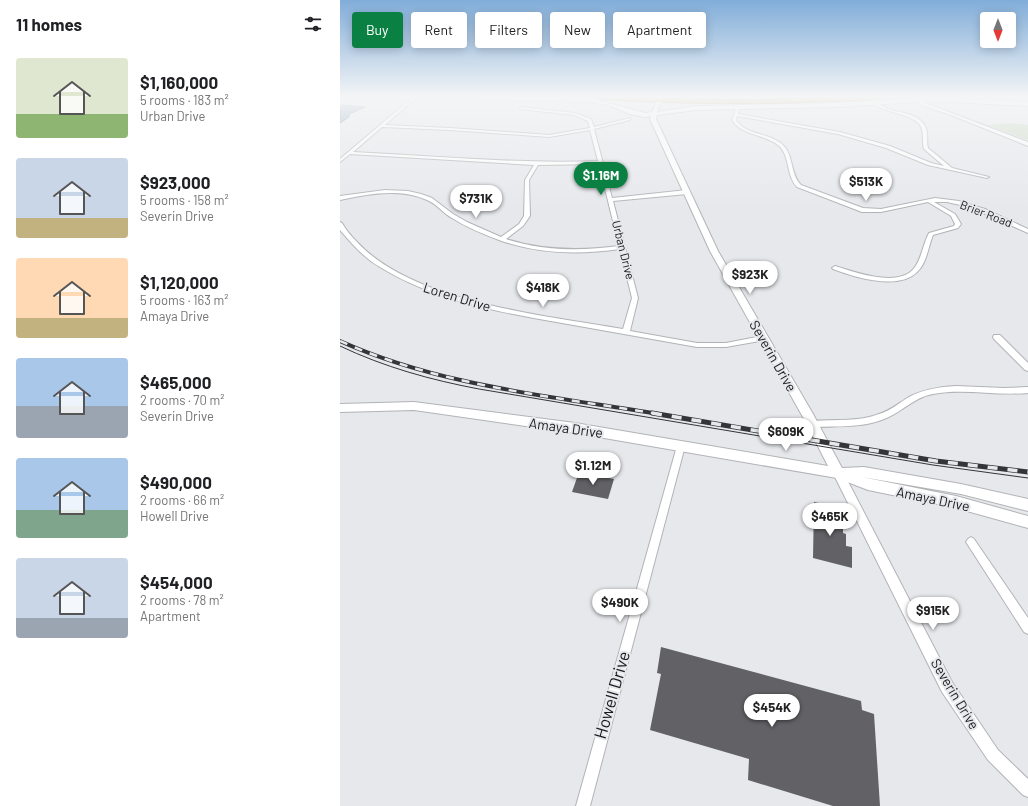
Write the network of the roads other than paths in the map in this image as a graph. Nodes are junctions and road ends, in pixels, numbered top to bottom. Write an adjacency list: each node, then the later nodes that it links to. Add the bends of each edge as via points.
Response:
1 (371, 135): 11 (street)
2 (529, 135): 3 (street)
3 (562, 135)
4 (594, 135): 13 (street, Urban Drive)
5 (661, 135): 17 (main road, Severin Drive)
6 (762, 135): 20 (street, Brier Road, via 783,146 794,180 799,186 873,212)
7 (840, 135): 15 (street)
8 (925, 135): 15 (street, via 926,149)
9 (1005, 135): 10 (street)
10 (1028, 144)
11 (349, 153): 12 (street); 14 (street)
12 (340, 161)
13 (601, 162): 14 (street); 19 (street, Urban Drive)
14 (536, 165): 23 (street, via 527,180 527,216 521,225)
15 (952, 169): 16 (street)
16 (987, 177)
17 (687, 192): 19 (street); 28 (main road, Severin Drive, via 713,249)
18 (340, 198): 23 (street, via 383,192 420,196 436,202 463,222)
19 (611, 200): 24 (street, Urban Drive)
20 (929, 201): 22 (street, Brier Road, via 945,200 965,204); 25 (street, via 952,216 958,224 956,227 931,234 913,273 901,278 885,279 848,273)
21 (340, 224): 26 (street, Loren Drive, via 365,254 391,271 431,290 496,309)
22 (1028, 231)
23 (502, 239): 24 (street, via 557,250 583,251)
24 (622, 247): 26 (street, Urban Drive, via 635,298)
25 (835, 268)
26 (626, 332): 28 (street, Loren Drive, via 706,346)
27 (997, 337): 29 (street)
28 (762, 338): 32 (main road, Severin Drive)
29 (1028, 368)
30 (1028, 390): 32 (street, via 956,388 931,391 919,395 891,413 870,420)
31 (340, 408): 33 (main road, Amaya Drive, via 414,406 575,428)
32 (814, 424): 34 (main road, Severin Drive)
33 (682, 446): 34 (main road, Amaya Drive); 40 (street, Howell Drive)
34 (838, 474): 35 (main road, Amaya Drive, via 864,472 961,489); 36 (main road, Amaya Drive, via 868,486 956,502); 39 (street, Severin Drive, via 947,687 993,755)
35 (1028, 505)
36 (1028, 522)
37 (971, 542): 38 (street)
38 (1028, 628)
39 (1028, 790)
40 (583, 806)

